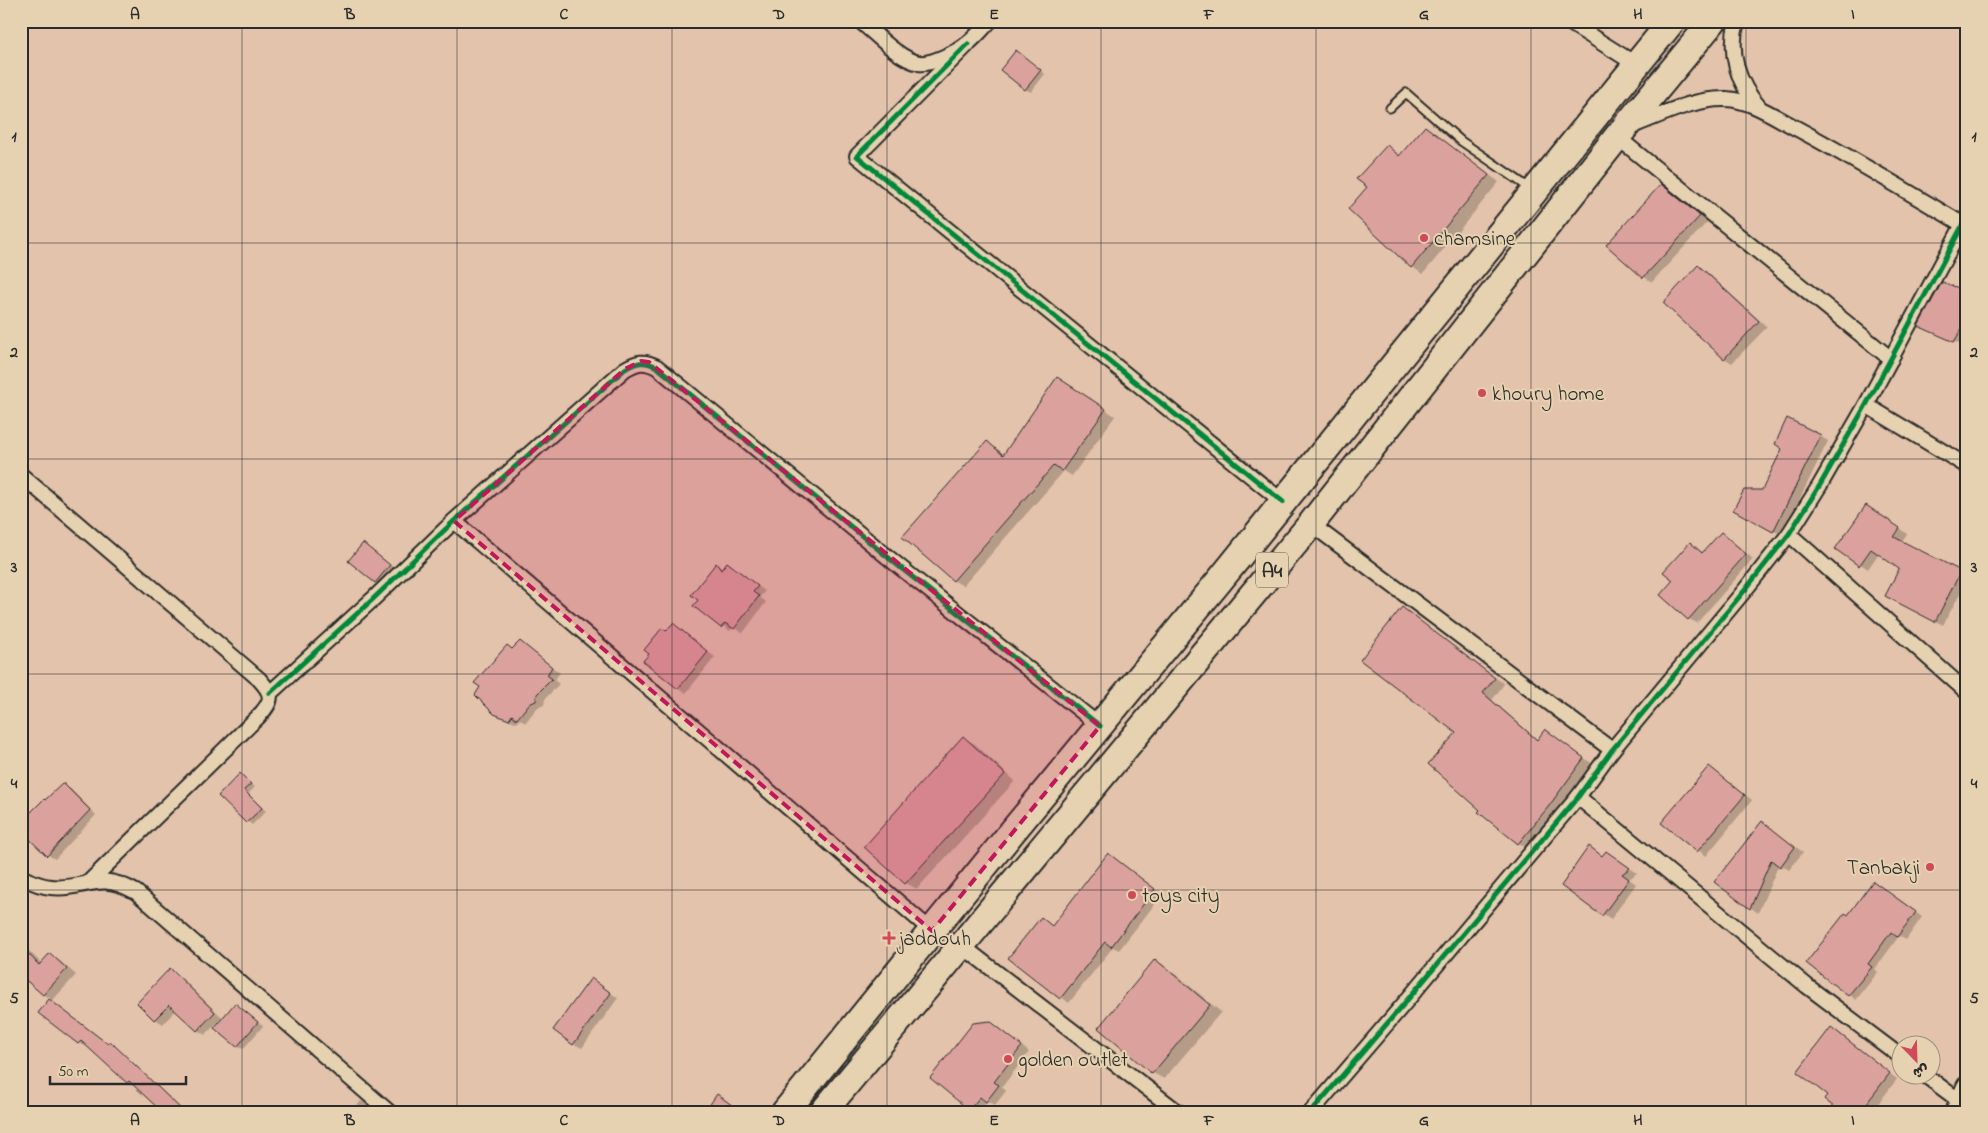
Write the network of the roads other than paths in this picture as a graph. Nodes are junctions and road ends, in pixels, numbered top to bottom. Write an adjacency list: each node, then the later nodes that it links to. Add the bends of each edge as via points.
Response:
1 (860, 21): 7 (street, via 899,53 921,63 930,63)
2 (990, 21): 7 (street)
3 (1567, 21): 8 (street)
4 (1672, 21): 8 (highway, A4)
5 (1713, 21): 11 (highway, A4)
6 (1737, 21): 10 (street, via 1735,66 1746,90)
7 (968, 44): 18 (street, via 857,156)
8 (1637, 65): 12 (highway, A4)
9 (1390, 108): 12 (lane, via 1406,92 1461,141)
10 (1762, 110): 11 (street, via 1728,99 1714,100 1685,106); 13 (street)
11 (1621, 133): 14 (street); 20 (highway, A4)
12 (1534, 190): 18 (highway, A4)
13 (1966, 223): 14 (street)
14 (1891, 359): 15 (street)
15 (1866, 405): 16 (street); 21 (street)
16 (1967, 466)
17 (21, 475): 23 (street, via 259,679)
18 (1283, 502): 24 (highway, A4)
19 (454, 521): 23 (street); 24 (street, via 625,369 641,361 649,362); 29 (street)
20 (1311, 524): 25 (street); 30 (highway, A4)
21 (1789, 534): 22 (street); 25 (street)
22 (1967, 692)
23 (270, 693): 28 (street, via 270,701 258,717)
24 (1100, 726): 29 (highway, A4)
25 (1612, 750): 26 (street)
26 (1578, 797): 31 (street, via 1807,986); 38 (street)
27 (21, 877): 28 (street, via 52,888)
28 (89, 882): 34 (street, via 103,880 136,892)
29 (932, 931): 35 (highway, A4)
30 (961, 945): 36 (highway, A4); 37 (street)
31 (1890, 1048)
32 (1940, 1086): 33 (street)
33 (1961, 1100)
34 (389, 1112)
35 (785, 1112)
36 (823, 1112)
37 (1178, 1112)
38 (1311, 1112)

